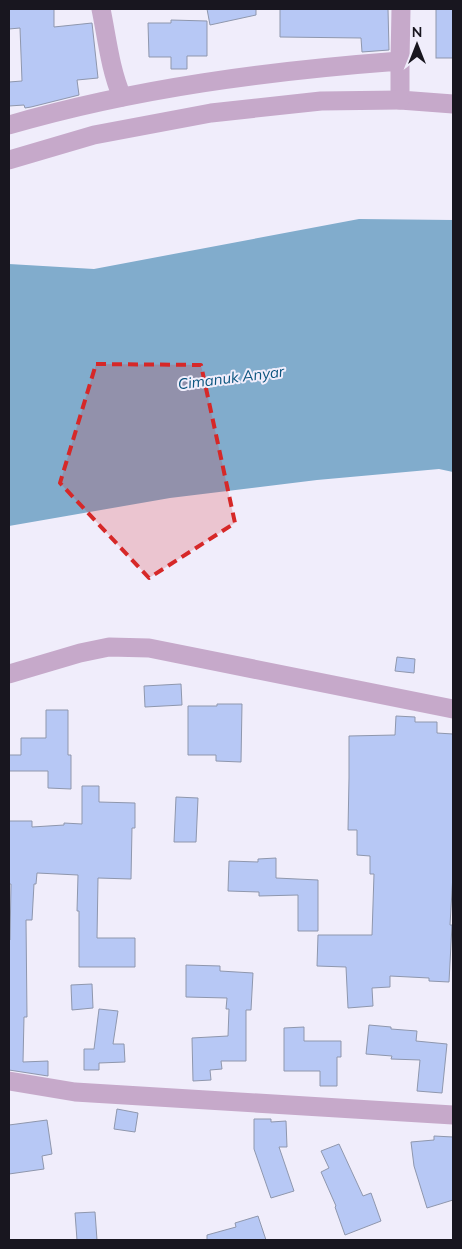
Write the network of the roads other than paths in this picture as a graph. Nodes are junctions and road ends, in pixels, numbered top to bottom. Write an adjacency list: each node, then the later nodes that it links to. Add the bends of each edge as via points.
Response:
1 (101, 9): 4 (street)
2 (401, 9): 3 (street)
3 (399, 67): 4 (street, via 266,74); 5 (street)
4 (122, 96): 7 (street)
5 (400, 97): 6 (street); 8 (street, via 321,101 211,113 94,135)
6 (453, 104)
7 (9, 125)
8 (9, 160)
9 (9, 674): 10 (street, via 109,647 149,648)
10 (453, 709)
11 (9, 1081): 12 (street, via 75,1092)
12 (453, 1115)

